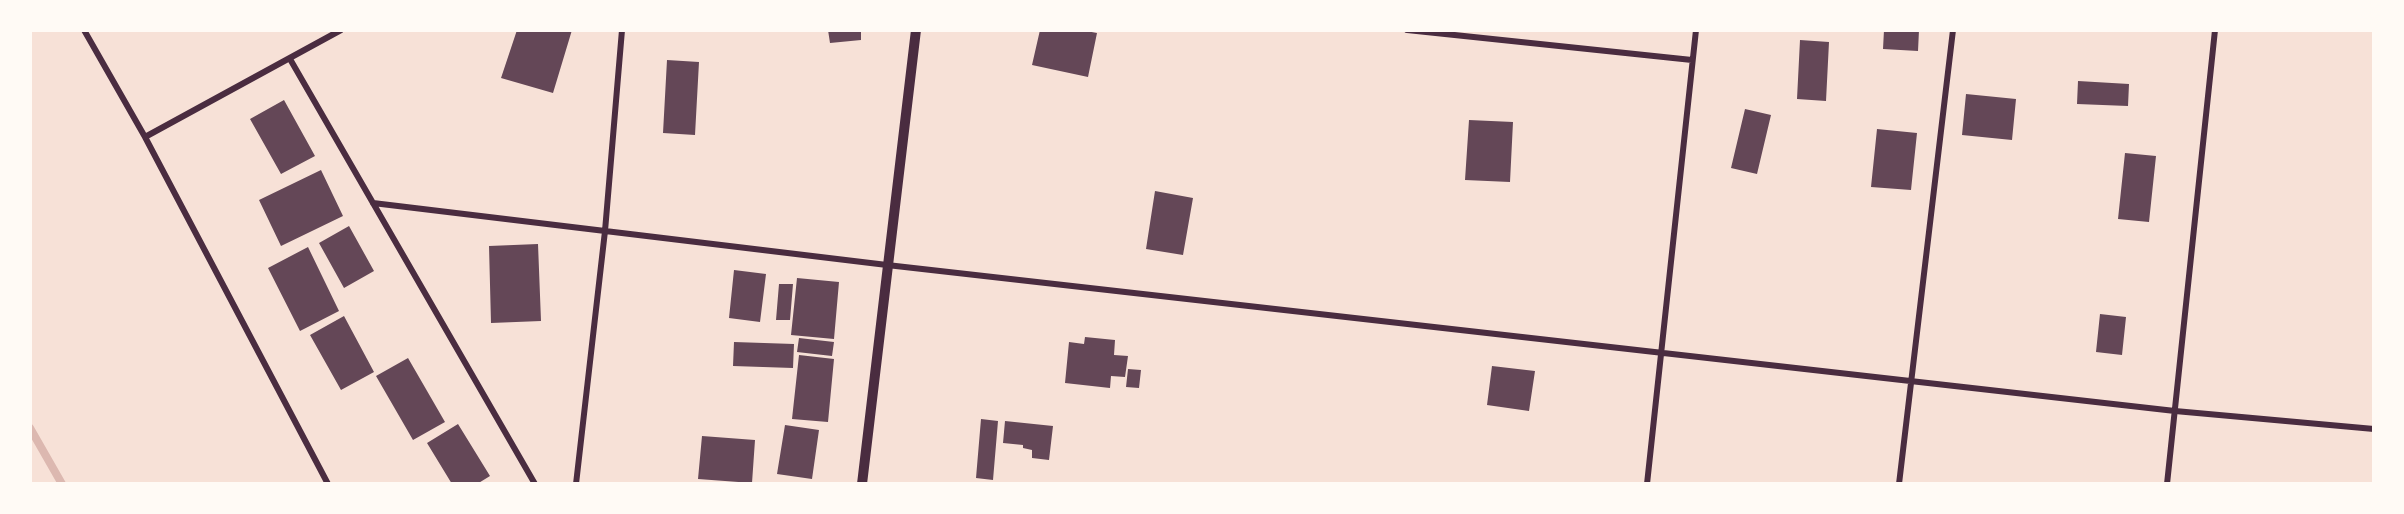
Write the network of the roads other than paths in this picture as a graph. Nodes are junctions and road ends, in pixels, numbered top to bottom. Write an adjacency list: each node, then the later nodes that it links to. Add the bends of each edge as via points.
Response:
1 (84, 30): 11 (street)
2 (341, 30): 9 (street)
3 (622, 30): 13 (street)
4 (916, 30): 14 (street)
5 (1407, 30): 10 (street)
6 (1696, 30): 10 (street)
7 (1953, 30): 16 (street)
8 (2215, 30): 17 (street)
9 (290, 59): 11 (street); 12 (street)
10 (1692, 60): 15 (street)
11 (145, 137): 19 (street)
12 (373, 203): 13 (street); 20 (street)
13 (605, 231): 14 (street); 21 (street)
14 (887, 265): 15 (street); 22 (street)
15 (1661, 353): 16 (street); 23 (street)
16 (1913, 381): 17 (street); 24 (street)
17 (2175, 411): 18 (street); 25 (street)
18 (2374, 429)
19 (328, 484)
20 (535, 484)
21 (576, 484)
22 (862, 484)
23 (1647, 484)
24 (1899, 484)
25 (2167, 484)

